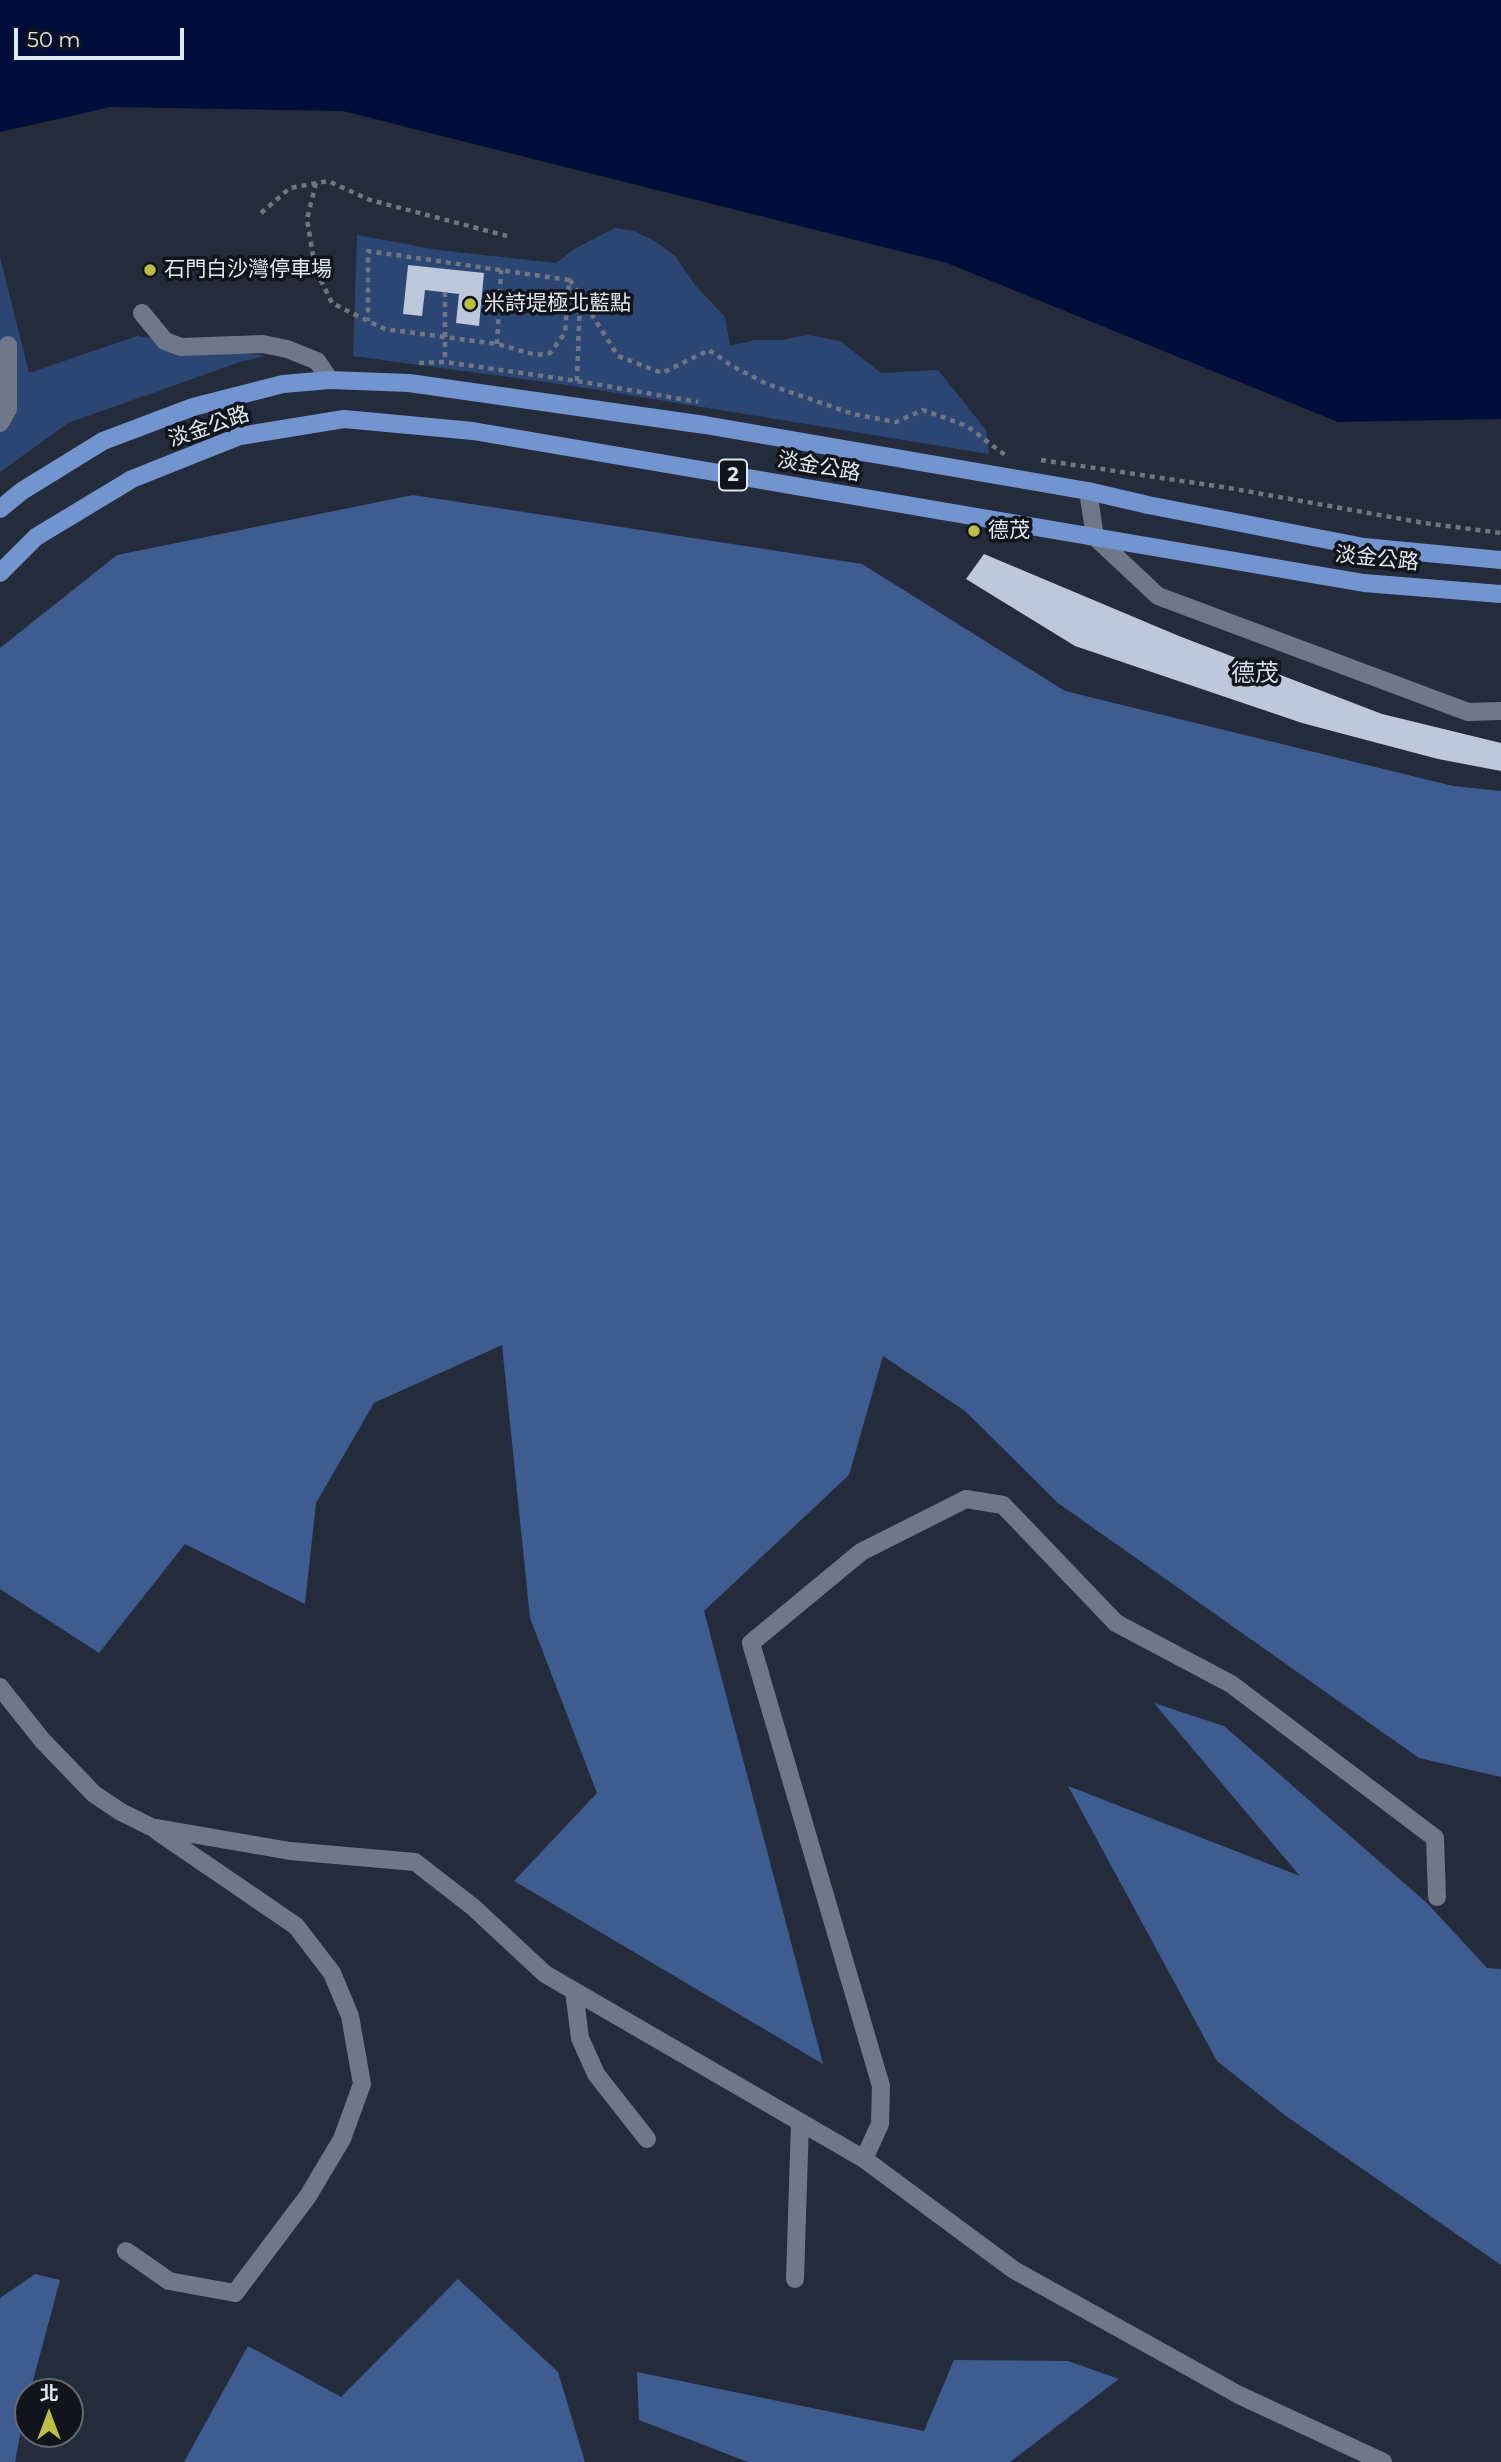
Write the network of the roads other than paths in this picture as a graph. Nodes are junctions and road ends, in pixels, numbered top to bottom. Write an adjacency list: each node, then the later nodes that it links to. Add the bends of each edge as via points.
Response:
1 (142, 313): 3 (street, via 165,341 181,347 263,344 287,349 317,361)
2 (8, 345): 4 (street, via 8,410)
3 (330, 380): 5 (main road, 淡金公路 / 2, via 409,383 705,425); 6 (main road, 淡金公路 / 2, via 283,384 193,407 103,441)
4 (0, 423)
5 (1088, 491): 7 (street); 8 (main road, 淡金公路 / 2, via 1364,547)
6 (0, 509)
7 (1095, 537): 9 (main road, 淡金公路 / 2, via 472,430 344,419 240,436 132,479 36,537); 10 (main road, 淡金公路 / 2, via 1364,583); 11 (street, via 1158,596 1468,712)
8 (1501, 560)
9 (0, 573)
10 (1501, 594)
11 (1501, 711)
12 (0, 1687): 13 (street, via 41,1740 94,1794)
13 (151, 1827): 15 (street, via 290,1851 415,1862 473,1907 545,1974); 19 (street, via 296,1926 332,1973 351,2017 362,2084 342,2139 308,2196 235,2293 169,2281)
14 (1437, 1897): 18 (street, via 1435,1838 1231,1684 1116,1623 1003,1505 966,1499 861,1552 751,1643 881,2086 880,2124)
15 (574, 1991): 16 (street); 17 (street, via 580,2038 596,2074)
16 (800, 2122): 18 (street); 20 (street)
17 (647, 2139)
18 (864, 2159): 21 (street, via 1014,2270 1239,2395)
19 (126, 2251)
20 (795, 2278)
21 (1383, 2462)

